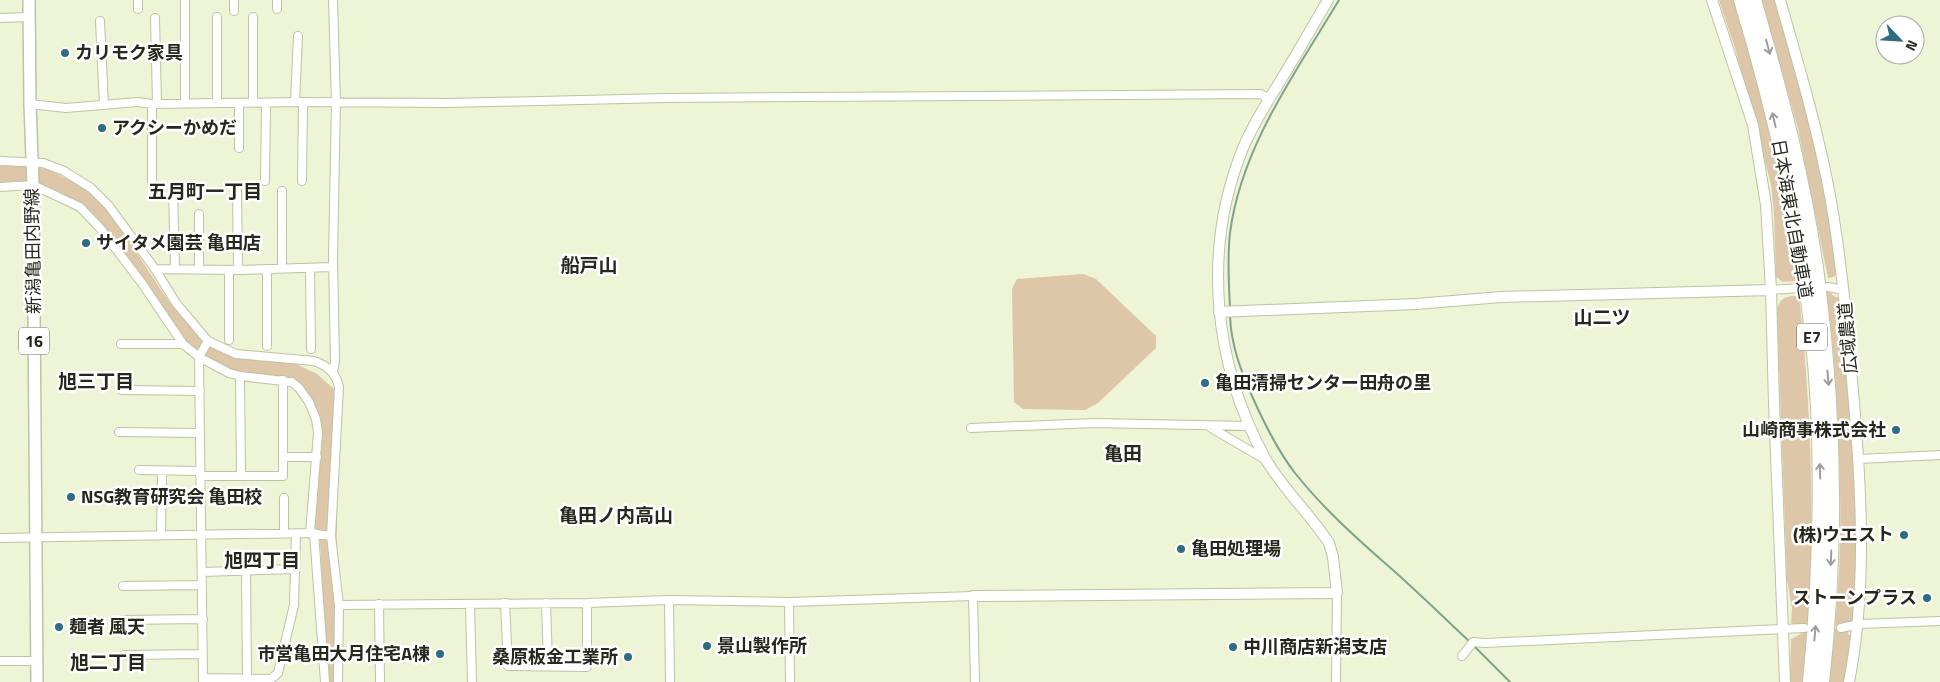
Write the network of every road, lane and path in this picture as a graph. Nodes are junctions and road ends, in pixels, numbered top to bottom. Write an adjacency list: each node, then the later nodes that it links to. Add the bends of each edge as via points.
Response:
1 (29, 0): 15 (main road, 新潟亀田内野線 / 16)
2 (138, 0): 12 (street)
3 (185, 0): 23 (street)
4 (234, 0): 14 (street)
5 (277, 0): 13 (street)
6 (333, 0): 26 (street)
7 (1328, 0): 22 (street)
8 (1712, 0): 56 (street, via 1753,125 1766,205)
9 (1741, 0): 134 (highway, 日本海東北自動車道 / E7, one-way to 9, via 1820,517 1818,405 1812,334 1788,182 1770,100)
10 (1754, 0): 135 (highway, 日本海東北自動車道 / E7, one-way to 135, via 1793,144 1812,241 1824,335 1833,518)
11 (1780, 0): 57 (street, 広域農道, via 1831,200)
12 (138, 9)
13 (277, 9)
14 (234, 11)
15 (29, 17): 18 (street); 31 (main road, 新潟亀田内野線 / 16)
16 (217, 17): 24 (street)
17 (253, 17): 29 (street)
18 (0, 18)
19 (155, 18): 27 (street)
20 (100, 21): 32 (street)
21 (298, 36): 25 (street)
22 (1269, 100): 26 (street, via 1261,94); 58 (street, via 1244,146 1231,181 1218,253)
23 (185, 102): 24 (street); 27 (street)
24 (217, 102): 28 (street)
25 (299, 102): 26 (street); 30 (street); 37 (street)
26 (336, 102): 45 (street)
27 (154, 103): 32 (street); 38 (street)
28 (239, 103): 29 (street); 33 (street)
29 (253, 103): 30 (street)
30 (266, 103): 36 (street)
31 (30, 104): 32 (street, via 66,108); 35 (main road, 新潟亀田内野線 / 16)
32 (104, 105)
33 (239, 148)
34 (0, 160): 35 (street)
35 (32, 162): 39 (main road, 新潟亀田内野線 / 16); 49 (street, via 64,171 91,188 109,206)
36 (265, 181)
37 (302, 181)
38 (152, 184)
39 (33, 185): 40 (street); 62 (street, via 80,207 100,228); 92 (main road, 新潟亀田内野線 / 16)
40 (0, 187)
41 (173, 190): 50 (street)
42 (237, 190): 53 (street)
43 (282, 191): 47 (street)
44 (199, 214): 51 (street)
45 (334, 267): 48 (street); 66 (street)
46 (267, 268): 47 (street); 53 (street); 63 (street)
47 (282, 268): 48 (street)
48 (310, 268): 64 (street)
49 (155, 269): 50 (street); 59 (street, via 176,303)
50 (175, 269): 51 (street)
51 (199, 269): 52 (street)
52 (230, 270): 53 (street); 60 (street)
53 (238, 270)
54 (1828, 287): 57 (street)
55 (1799, 288): 56 (street)
56 (1771, 290): 58 (street, via 1501,298); 115 (street)
57 (1844, 290): 79 (street, 広域農道)
58 (1221, 312): 72 (street, via 1230,375)
59 (208, 340): 65 (street); 66 (street, via 236,354 314,361)
60 (229, 340)
61 (121, 344): 62 (street)
62 (182, 344): 65 (street)
63 (267, 346)
64 (311, 349)
65 (199, 357): 67 (street); 70 (street)
66 (333, 372): 91 (street, via 339,387)
67 (240, 376): 68 (street); 84 (street)
68 (282, 380): 77 (street); 78 (street, via 292,382 309,402 318,433)
69 (122, 390): 70 (street)
70 (200, 391): 75 (street)
71 (1206, 425): 72 (street); 73 (street, via 1095,423); 80 (street)
72 (1249, 426): 80 (street)
73 (970, 428)
74 (119, 432): 75 (street)
75 (200, 433): 83 (street)
76 (1940, 455): 79 (street)
77 (284, 457): 78 (street); 84 (street, via 283,476)
78 (316, 457): 88 (street)
79 (1859, 459): 112 (street, 広域農道)
80 (1266, 460): 99 (street, via 1329,543)
81 (139, 470): 82 (street)
82 (162, 471): 83 (street); 89 (street)
83 (200, 474): 84 (street); 90 (street)
84 (241, 476)
85 (284, 498): 86 (street)
86 (284, 533): 87 (street); 90 (street)
87 (296, 533): 88 (street); 94 (street)
88 (312, 533): 91 (street); 125 (street)
89 (161, 535): 90 (street); 92 (street)
90 (201, 535): 96 (street)
91 (331, 536): 108 (street)
92 (35, 537): 93 (street); 120 (main road, 新潟亀田内野線 / 16)
93 (0, 538)
94 (295, 569): 95 (street); 122 (street, via 294,605 278,672 271,679)
95 (246, 571): 96 (street); 122 (street)
96 (202, 572): 97 (street)
97 (202, 585): 98 (street); 109 (street)
98 (123, 586)
99 (1337, 593): 100 (street); 132 (street)
100 (973, 596): 102 (street); 131 (street)
101 (669, 600): 102 (street); 104 (street); 129 (street)
102 (789, 602): 130 (street)
103 (546, 603): 104 (street); 107 (street); 121 (street)
104 (587, 603): 121 (street, via 587,667)
105 (379, 604): 106 (street); 108 (street); 127 (street)
106 (470, 604): 107 (street); 128 (street)
107 (505, 604): 121 (street, via 508,666)
108 (339, 606): 126 (street)
109 (203, 619): 110 (street); 116 (street)
110 (122, 620)
111 (1940, 621): 112 (street)
112 (1858, 624): 114 (street); 136 (street, 広域農道)
113 (1804, 628): 115 (street)
114 (1841, 628)
115 (1784, 629): 118 (street, via 1473,642); 133 (street)
116 (203, 654): 117 (street); 123 (street)
117 (124, 655)
118 (1462, 656)
119 (0, 661): 120 (street)
120 (37, 661): 124 (main road, 新潟亀田内野線 / 16)
121 (548, 665)
122 (247, 679): 123 (street)
123 (203, 680)
124 (37, 682)
125 (325, 682)
126 (338, 682)
127 (380, 682)
128 (472, 682)
129 (670, 682)
130 (790, 682)
131 (975, 682)
132 (1336, 682)
133 (1786, 682)
134 (1810, 682)
135 (1822, 682)
136 (1848, 682)

